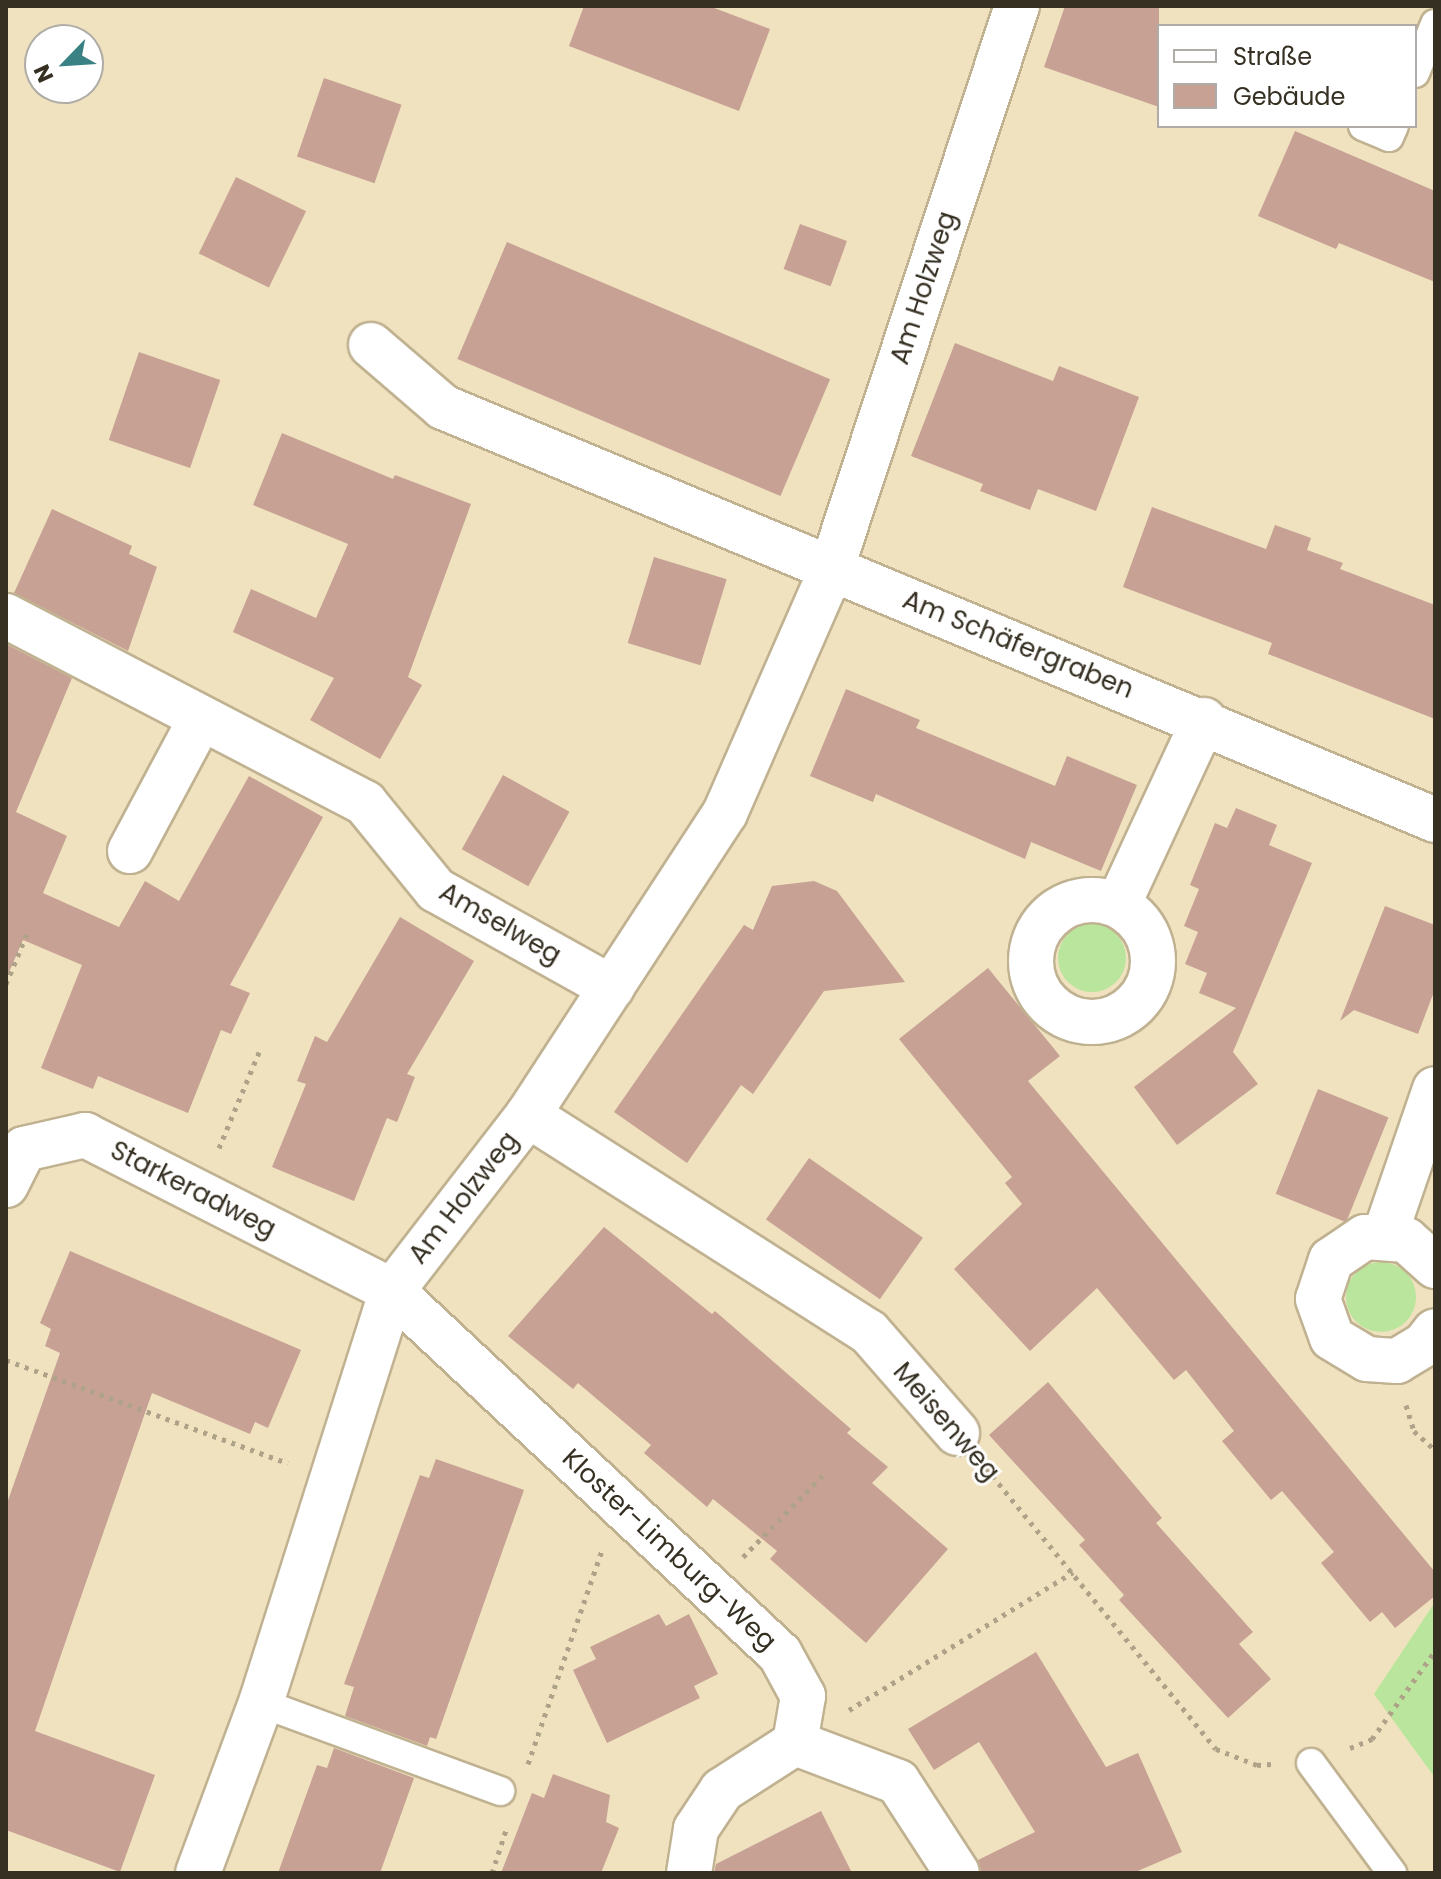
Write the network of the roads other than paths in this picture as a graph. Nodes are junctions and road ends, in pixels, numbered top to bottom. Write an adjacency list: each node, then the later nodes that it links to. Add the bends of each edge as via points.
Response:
1 (1017, 6): 7 (street, Am Holzweg)
2 (1435, 24): 3 (lane)
3 (1417, 68)
4 (1368, 128): 5 (lane, via 1389,137)
5 (1393, 128)
6 (371, 345): 7 (street, via 443,407)
7 (831, 570): 10 (street, Am Schäfergraben); 14 (street, Am Holzweg, via 725,813)
8 (6, 616): 9 (street, Amselweg)
9 (201, 718): 12 (street); 14 (street, Amselweg, via 365,803 436,890)
10 (1204, 720): 11 (street, Am Schäfergraben); 13 (street)
11 (1435, 820)
12 (130, 851)
13 (1118, 905)
14 (612, 988): 16 (street, Am Holzweg)
15 (1435, 1089): 18 (street)
16 (528, 1115): 20 (street, Am Holzweg); 22 (street, Meisenweg, via 869,1332)
17 (6, 1185): 20 (street, Starkeradweg, via 24,1149 85,1135)
18 (1385, 1235): 19 (street, via 1406,1240); 21 (street, via 1365,1237 1331,1260 1318,1299 1322,1320 1348,1351 1380,1362 1397,1361 1425,1344)
19 (1435, 1266)
20 (392, 1291): 23 (street, Am Holzweg); 24 (street, Kloster-Limburg-Weg, via 780,1654 803,1696)
21 (1435, 1331)
22 (957, 1433)
23 (261, 1703): 26 (lane); 27 (street, Am Holzweg)
24 (795, 1743): 28 (street, via 722,1790 696,1829); 29 (street, via 898,1782)
25 (1311, 1763): 30 (lane)
26 (500, 1791)
27 (198, 1873)
28 (689, 1873)
29 (957, 1873)
30 (1392, 1873)

